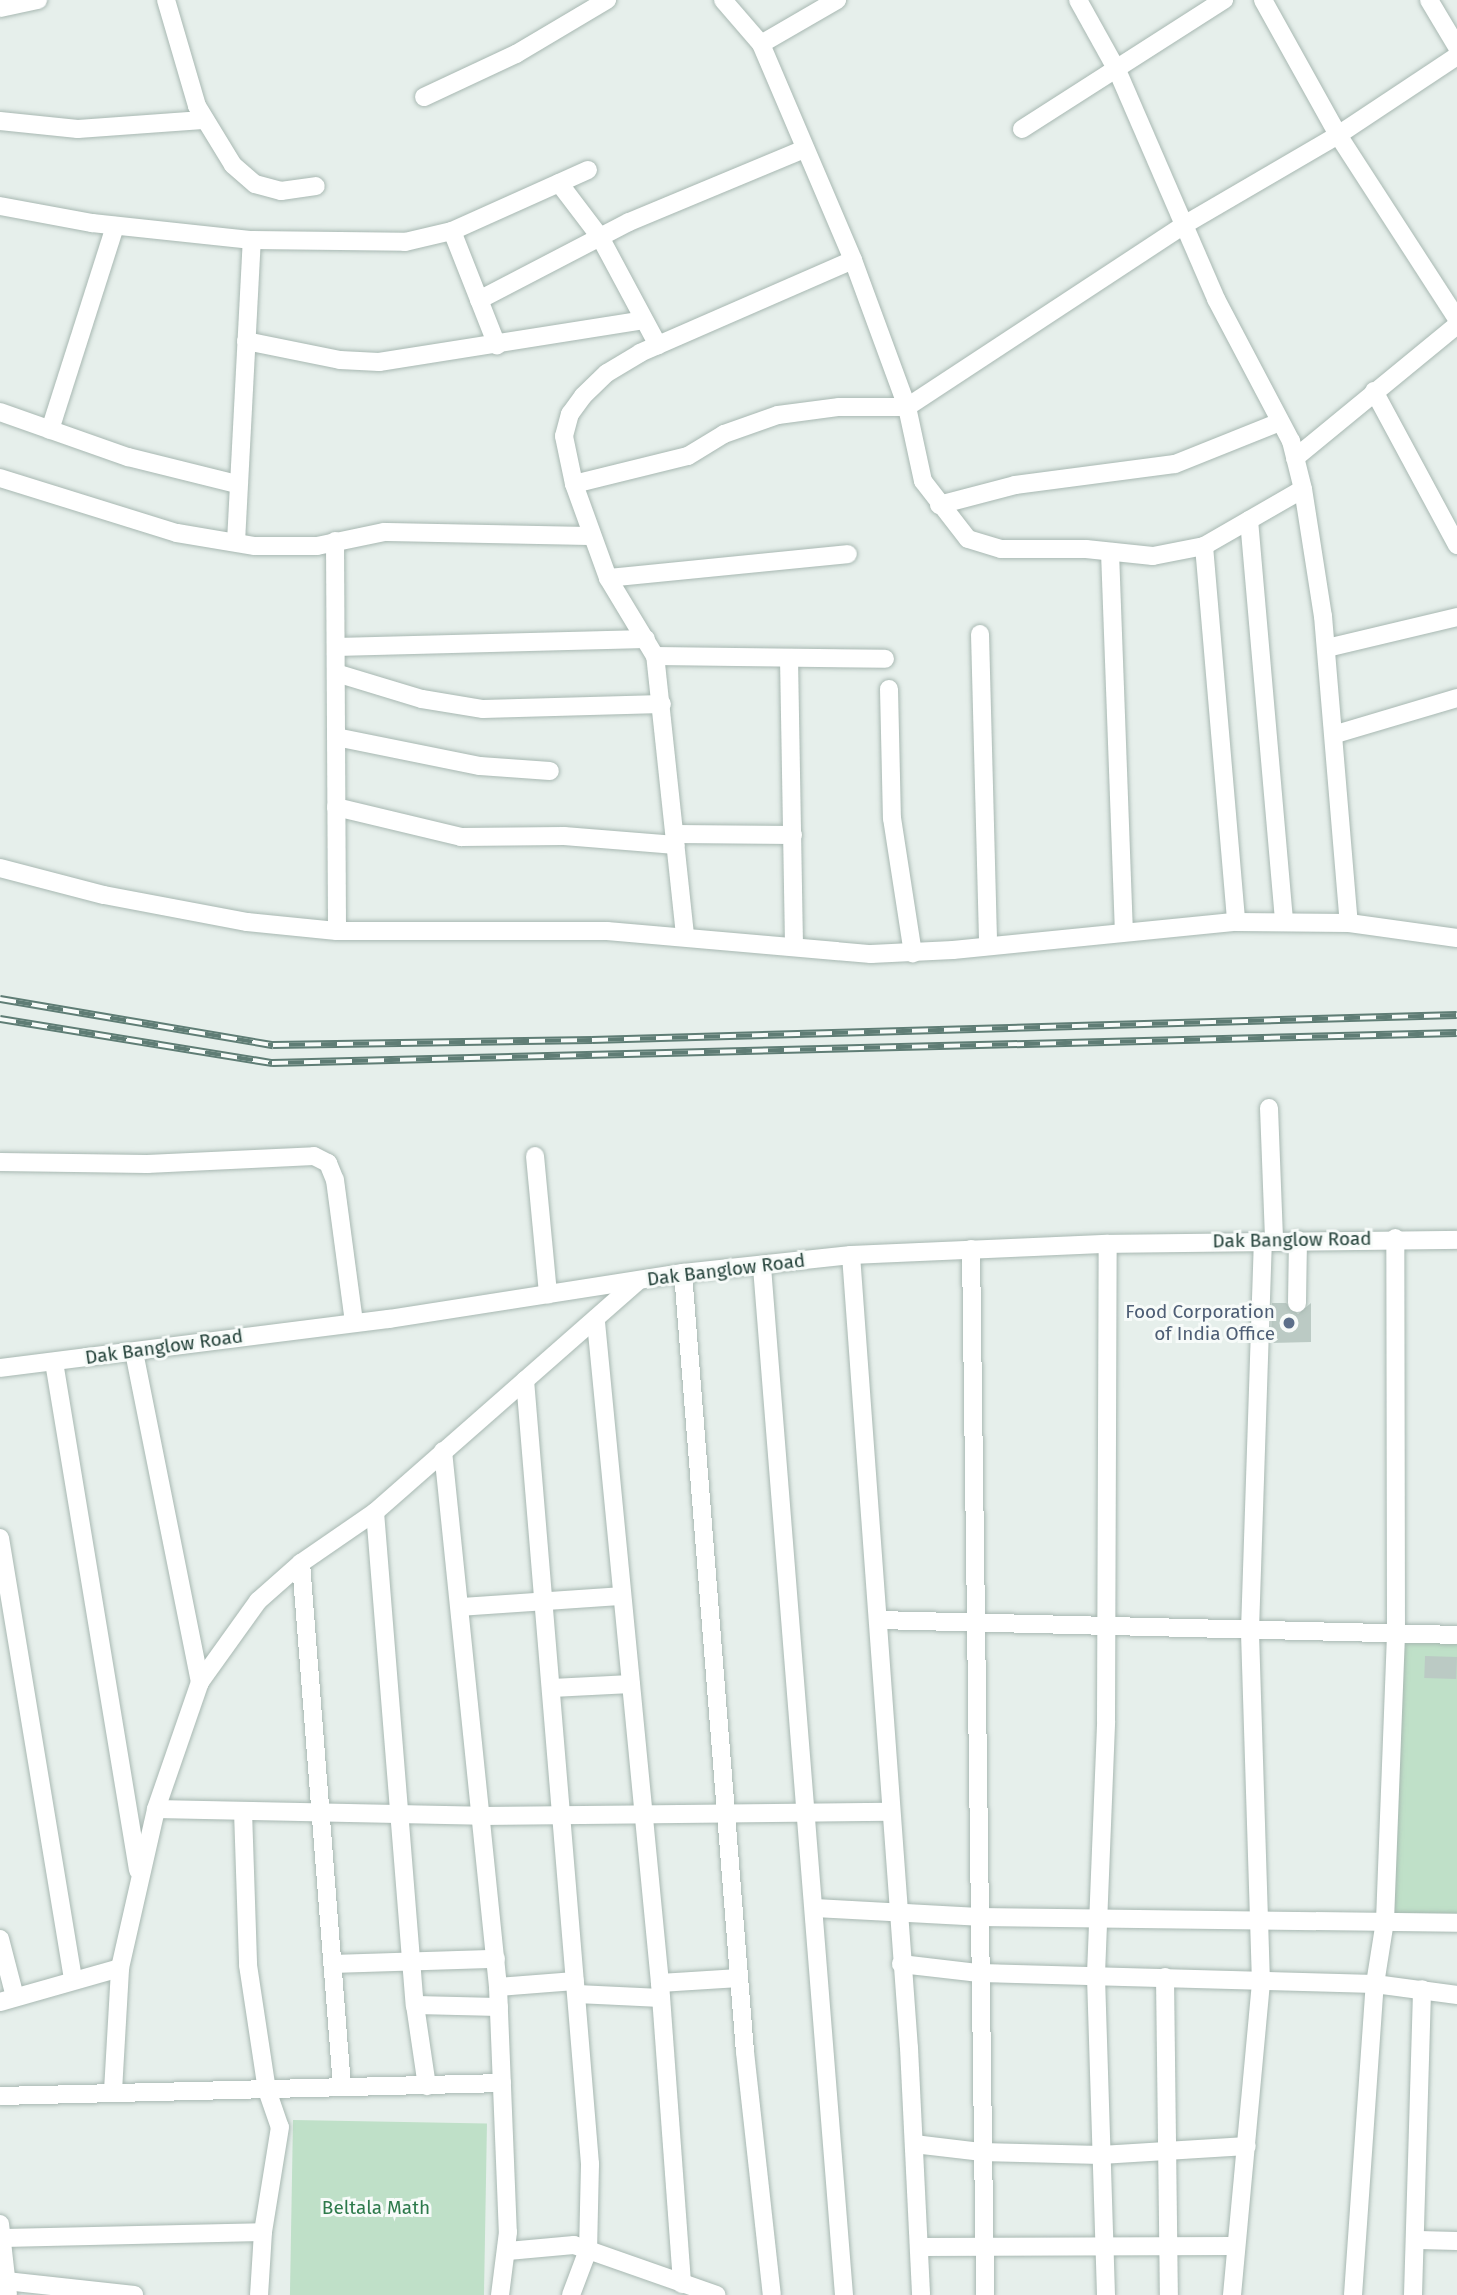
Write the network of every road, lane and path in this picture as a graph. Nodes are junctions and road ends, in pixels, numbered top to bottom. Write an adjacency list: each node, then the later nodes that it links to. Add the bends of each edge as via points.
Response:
1 (38, 0): 10 (street)
2 (166, 0): 16 (street)
3 (607, 0): 15 (street, via 516,54)
4 (723, 0): 11 (street)
5 (837, 0): 11 (street)
6 (1078, 0): 14 (street)
7 (1224, 0): 14 (street)
8 (1263, 0): 19 (street)
9 (1429, 0): 12 (street)
10 (0, 8)
11 (761, 44): 20 (street)
12 (1457, 47)
13 (1457, 56): 19 (street)
14 (1118, 70): 18 (street); 25 (street)
15 (424, 97)
16 (203, 120): 17 (street, via 78,129); 23 (street, via 233,165 255,184 281,191)
17 (0, 121)
18 (1022, 129)
19 (1338, 135): 25 (street); 32 (street)
20 (804, 149): 28 (street); 30 (street)
21 (588, 170): 22 (street)
22 (559, 183): 27 (street); 28 (street)
23 (316, 186)
24 (0, 206): 26 (street)
25 (1184, 225): 39 (street); 41 (street, via 1216,299)
26 (115, 226): 29 (street); 42 (street)
27 (452, 231): 29 (street, via 405,242 348,245); 31 (street)
28 (600, 237): 31 (street); 33 (street)
29 (252, 240): 35 (street)
30 (853, 260): 37 (street); 39 (street)
31 (478, 300): 36 (street)
32 (1457, 319)
33 (644, 320): 36 (street); 37 (street)
34 (1457, 325): 38 (street)
35 (246, 341): 36 (street, via 340,360 379,362); 45 (street)
36 (497, 345)
37 (658, 345): 46 (street, via 607,373 570,414 564,436)
38 (1374, 391): 43 (street); 53 (street)
39 (907, 407): 46 (street, via 839,407 778,415 724,434 688,456); 48 (street, via 923,481)
40 (0, 412): 42 (street)
41 (1280, 422): 43 (street); 48 (street, via 1175,464 1015,485)
42 (50, 430): 45 (street, via 128,457)
43 (1295, 458): 47 (street)
44 (0, 478): 52 (street, via 177,533)
45 (237, 484): 52 (street)
46 (574, 484): 50 (street)
47 (1303, 489): 49 (street); 62 (street)
48 (939, 505): 55 (street, via 968,539 1001,549)
49 (1250, 520): 54 (street); 77 (street)
50 (592, 536): 51 (street, via 384,532); 57 (street)
51 (335, 541): 52 (street, via 293,548); 61 (street)
52 (236, 542)
53 (1457, 545)
54 (1204, 546): 55 (street, via 1153,556); 78 (street)
55 (1110, 552): 81 (street)
56 (848, 554): 57 (street)
57 (608, 578): 60 (street)
58 (1457, 617): 62 (street)
59 (980, 634): 85 (street)
60 (646, 639): 61 (street); 63 (street)
61 (336, 648): 66 (street)
62 (1327, 648): 70 (street)
63 (655, 656): 64 (street); 69 (street)
64 (789, 658): 65 (street); 74 (street)
65 (885, 659)
66 (336, 673): 69 (street, via 390,691 483,709); 71 (street)
67 (889, 689): 86 (street, via 892,818)
68 (1457, 698): 70 (street)
69 (662, 704): 75 (street)
70 (1336, 734): 79 (street)
71 (336, 737): 72 (street, via 480,766); 73 (street)
72 (550, 771)
73 (336, 807): 75 (street, via 421,831 461,837); 80 (street)
74 (793, 835): 75 (street); 84 (street)
75 (676, 839): 82 (street)
76 (0, 868): 80 (street, via 104,895 247,922)
77 (1284, 921): 78 (street); 79 (street)
78 (1236, 922): 81 (street)
79 (1349, 923): 83 (street)
80 (337, 931): 82 (street)
81 (1124, 932): 85 (street)
82 (685, 935): 84 (street)
83 (1457, 937)
84 (794, 946): 86 (street)
85 (988, 946): 86 (street)
86 (913, 953)
87 (1269, 1108): 93 (street)
88 (535, 1156): 100 (street)
89 (0, 1162): 103 (street, via 147,1164 313,1156 328,1163 335,1180)
90 (1395, 1238): 91 (street, Dak Banglow Road); 92 (street, Dak Banglow Road); 119 (street)
91 (1298, 1240): 93 (street, Dak Banglow Road); 101 (street)
92 (1457, 1240)
93 (1268, 1241): 94 (street, Dak Banglow Road); 118 (street)
94 (1108, 1244): 95 (street, Dak Banglow Road); 117 (street)
95 (971, 1249): 96 (street, Dak Banglow Road); 116 (street)
96 (851, 1255): 97 (street, Dak Banglow Road); 115 (street)
97 (762, 1267): 98 (street, Dak Banglow Road); 128 (street)
98 (683, 1273): 99 (street, Dak Banglow Road); 133 (street)
99 (639, 1280): 100 (street, Dak Banglow Road); 102 (street)
100 (548, 1294): 103 (street, Dak Banglow Road)
101 (1297, 1303)
102 (596, 1322): 107 (street); 112 (street)
103 (354, 1323): 104 (street, Dak Banglow Road)
104 (134, 1352): 105 (street, Dak Banglow Road); 121 (street)
105 (54, 1362): 106 (street, Dak Banglow Road); 134 (street)
106 (0, 1367)
107 (525, 1380): 108 (street); 113 (street)
108 (443, 1451): 109 (street); 114 (street)
109 (375, 1512): 111 (street); 127 (street)
110 (0, 1538): 151 (street)
111 (301, 1563): 121 (street, via 258,1601); 129 (street)
112 (622, 1596): 113 (street); 122 (street)
113 (545, 1601): 114 (street); 123 (street)
114 (460, 1607): 132 (street)
115 (878, 1620): 116 (street); 126 (street)
116 (976, 1625): 117 (street); 138 (street)
117 (1106, 1627): 118 (street); 137 (street)
118 (1250, 1630): 119 (street); 139 (street)
119 (1396, 1634): 120 (street); 140 (street)
120 (1457, 1634)
121 (200, 1682): 124 (street)
122 (631, 1684): 123 (street); 131 (street)
123 (552, 1688): 130 (street)
124 (156, 1809): 125 (street); 134 (street)
125 (243, 1811): 129 (street); 166 (street, via 248,1965)
126 (890, 1812): 128 (street); 136 (street)
127 (398, 1813): 129 (street); 132 (street); 144 (street)
128 (806, 1813): 133 (street); 135 (street)
129 (321, 1815): 145 (street)
130 (558, 1815): 131 (street); 132 (street); 156 (street)
131 (643, 1815): 133 (street); 158 (street)
132 (481, 1816): 143 (street)
133 (727, 1816): 152 (street)
134 (139, 1876): 147 (street)
135 (815, 1908): 136 (street); 193 (street)
136 (898, 1915): 138 (street); 146 (street)
137 (1100, 1916): 138 (street); 139 (street); 149 (street)
138 (979, 1917): 148 (street)
139 (1257, 1919): 140 (street); 153 (street)
140 (1385, 1921): 141 (street); 154 (street)
141 (1457, 1923)
142 (0, 1939): 160 (street)
143 (496, 1959): 144 (street); 155 (street)
144 (412, 1960): 145 (street); 161 (street)
145 (332, 1964): 165 (street)
146 (901, 1965): 148 (street); 169 (street)
147 (120, 1968): 151 (street); 167 (street)
148 (979, 1973): 149 (street); 171 (street)
149 (1096, 1974): 150 (street); 173 (street)
150 (1166, 1977): 153 (street); 172 (street)
151 (73, 1978): 160 (street)
152 (739, 1978): 158 (street); 192 (street)
153 (1261, 1983): 154 (street); 170 (street)
154 (1375, 1984): 157 (street); 199 (street)
155 (498, 1987): 156 (street); 162 (street)
156 (576, 1988): 158 (street); 184 (street, via 590,2164)
157 (1422, 1989): 159 (street); 176 (street)
158 (661, 1991): 185 (street)
159 (1457, 1995)
160 (8, 2000)
161 (415, 2006): 162 (street); 164 (street)
162 (499, 2007): 163 (street)
163 (502, 2083): 164 (street); 183 (street)
164 (427, 2085): 165 (street)
165 (342, 2086): 166 (street)
166 (267, 2090): 167 (street); 175 (street, via 280,2127)
167 (113, 2091): 168 (street)
168 (0, 2096)
169 (914, 2144): 171 (street); 182 (street)
170 (1247, 2146): 172 (street); 181 (street)
171 (981, 2152): 173 (street); 179 (street)
172 (1165, 2153): 173 (street); 178 (street)
173 (1101, 2155): 180 (street)
174 (1, 2231): 175 (street); 186 (street)
175 (263, 2232): 188 (street)
176 (1417, 2240): 177 (street); 200 (street)
177 (1457, 2241)
178 (1166, 2243): 180 (street); 181 (street); 197 (street)
179 (984, 2246): 180 (street); 182 (street); 195 (street)
180 (1103, 2246): 196 (street)
181 (1234, 2246): 198 (street)
182 (919, 2247): 194 (street)
183 (508, 2250): 184 (street, via 560,2244); 189 (street)
184 (588, 2250): 185 (street); 190 (street)
185 (675, 2287): 191 (street)
186 (7, 2288): 187 (street)
187 (134, 2295)
188 (259, 2295)
189 (500, 2295)
190 (571, 2295)
191 (716, 2295)
192 (772, 2295)
193 (844, 2295)
194 (921, 2295)
195 (985, 2295)
196 (1106, 2295)
197 (1169, 2295)
198 (1232, 2295)
199 (1353, 2295)
200 (1413, 2295)

